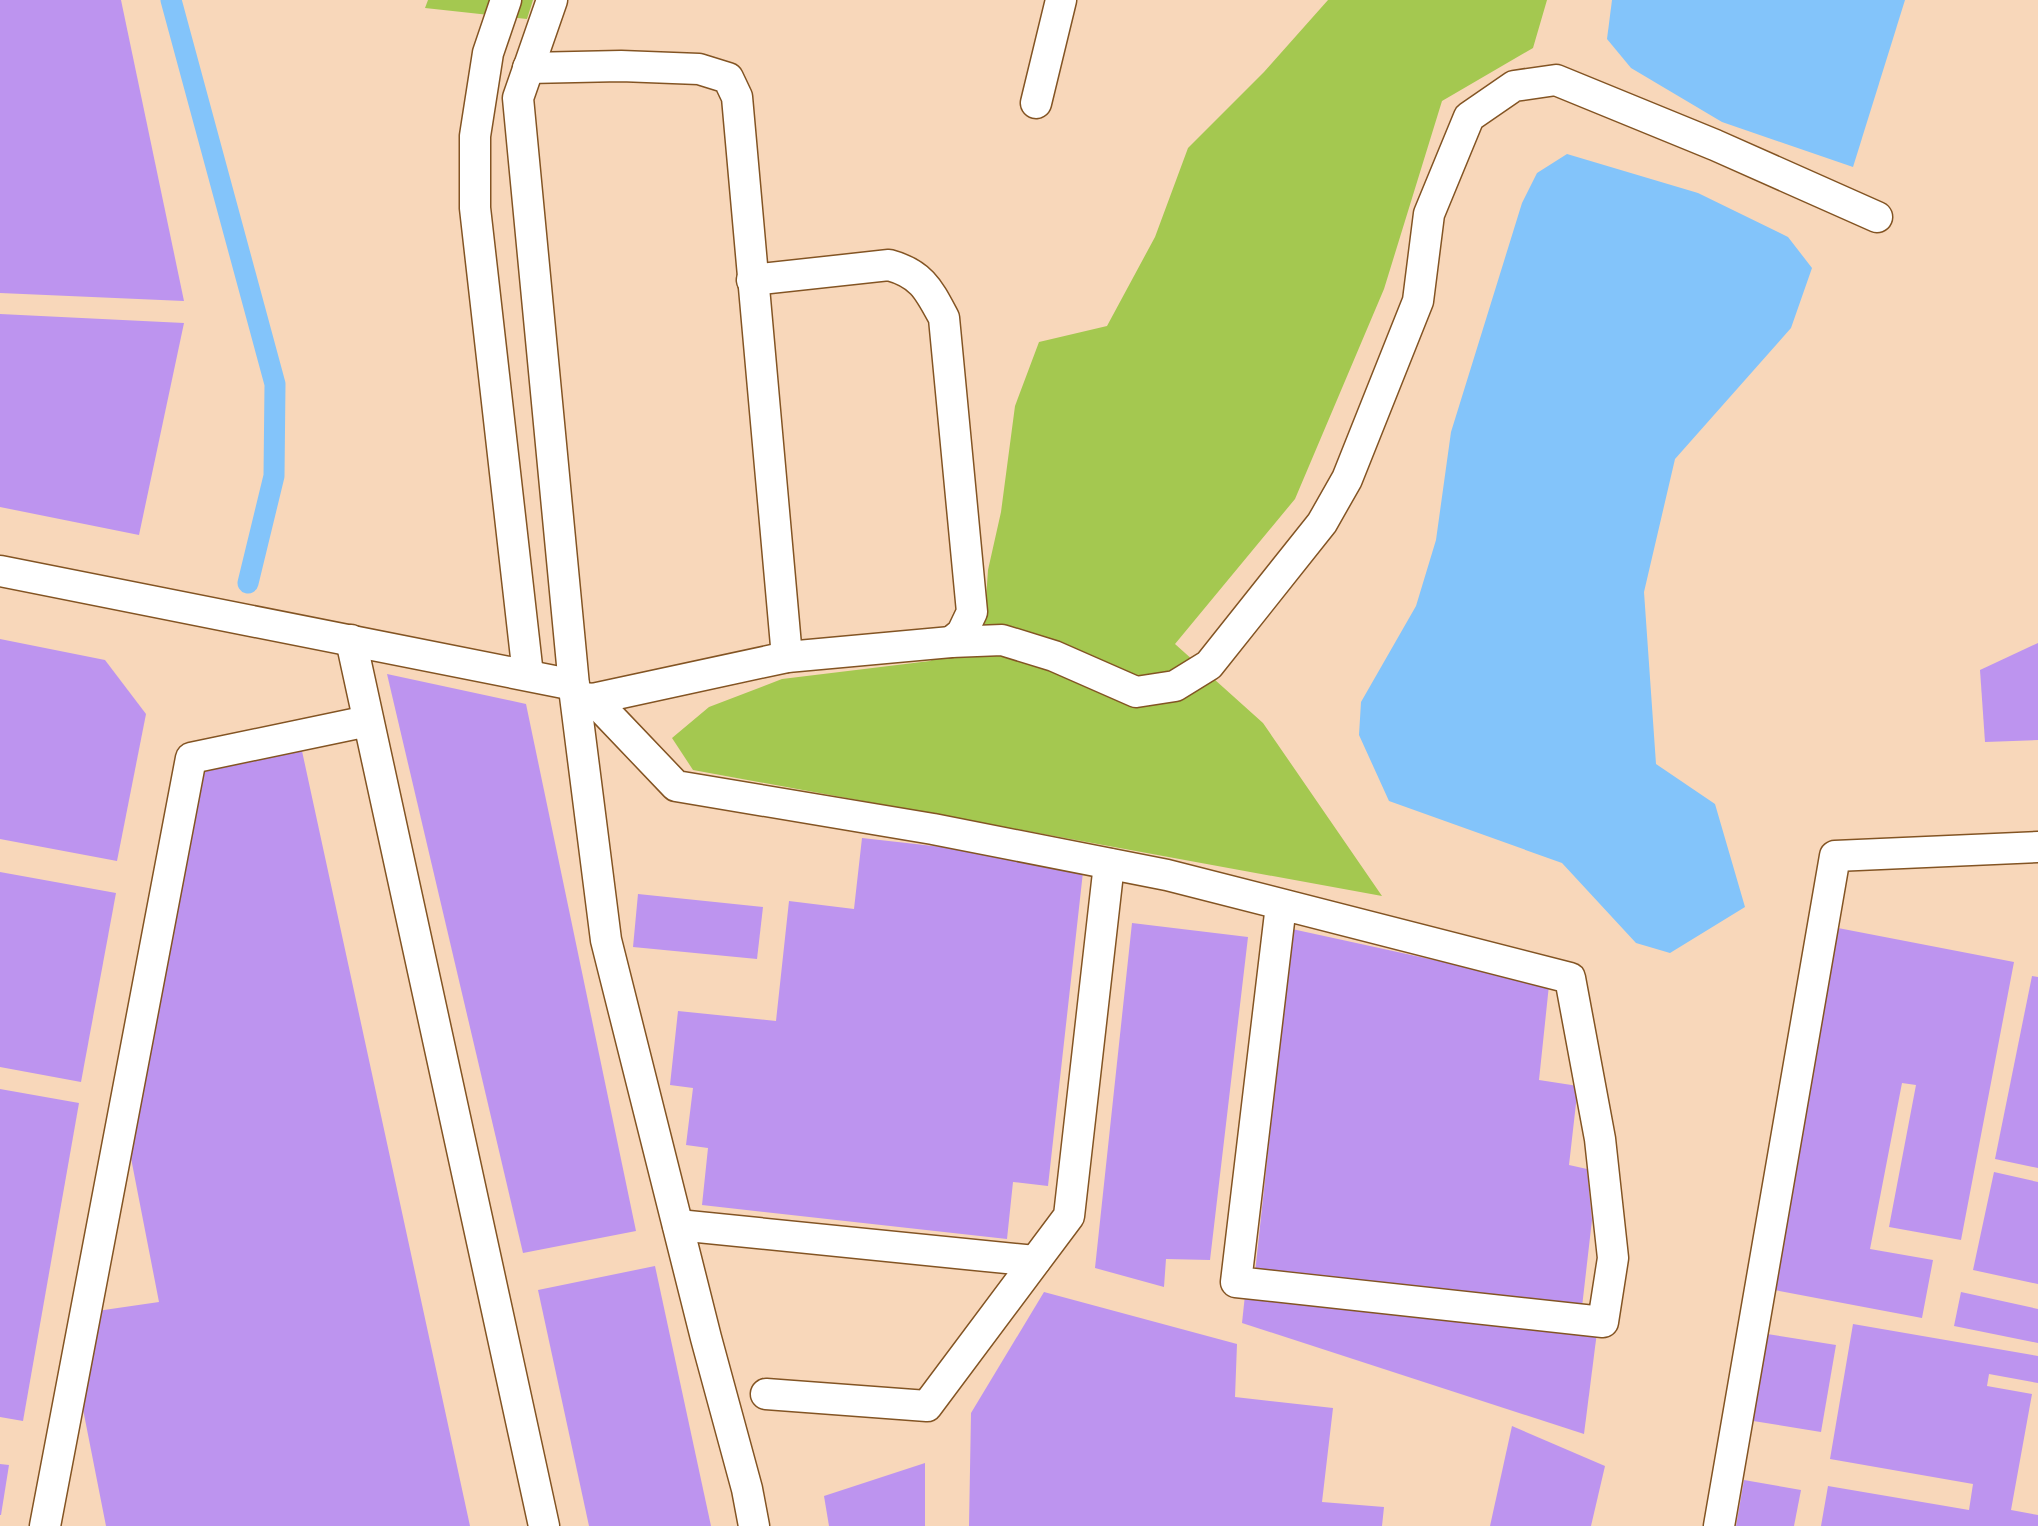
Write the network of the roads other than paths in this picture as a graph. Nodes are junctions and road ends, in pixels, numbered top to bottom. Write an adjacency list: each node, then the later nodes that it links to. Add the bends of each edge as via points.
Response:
1 (506, 0): 12 (street, via 488,53 477,124 475,208)
2 (552, 0): 4 (street)
3 (1061, 0): 5 (street)
4 (528, 68): 7 (street, via 699,69 728,78 737,97); 13 (street, via 518,99)
5 (1036, 103)
6 (1877, 217): 10 (street, via 1556,80 1514,86 1469,117 1430,215 1418,301 1347,479 1322,523 1209,665 1175,686 1136,692 1054,656 1002,640)
7 (752, 280): 10 (street, via 889,265 908,270 927,287 944,318 972,612 962,633); 11 (street)
8 (0, 571): 9 (street)
9 (351, 640): 12 (street); 14 (street)
10 (951, 642): 11 (street)
11 (787, 657): 13 (street)
12 (528, 675): 13 (street)
13 (581, 694): 16 (street, via 676,786); 18 (street, via 606,940)
14 (368, 720): 21 (street, via 191,758); 22 (street)
15 (2038, 847): 24 (street, via 1835,856)
16 (1110, 864): 17 (street); 19 (street, via 1069,1216)
17 (1281, 905): 17 (street, via 1570,978 1600,1139 1613,1258 1603,1322 1236,1282)
18 (678, 1224): 19 (street); 23 (street)
19 (1035, 1261): 20 (street, via 927,1406)
20 (766, 1394)
21 (45, 1526)
22 (544, 1526)
23 (754, 1526)
24 (1719, 1526)

